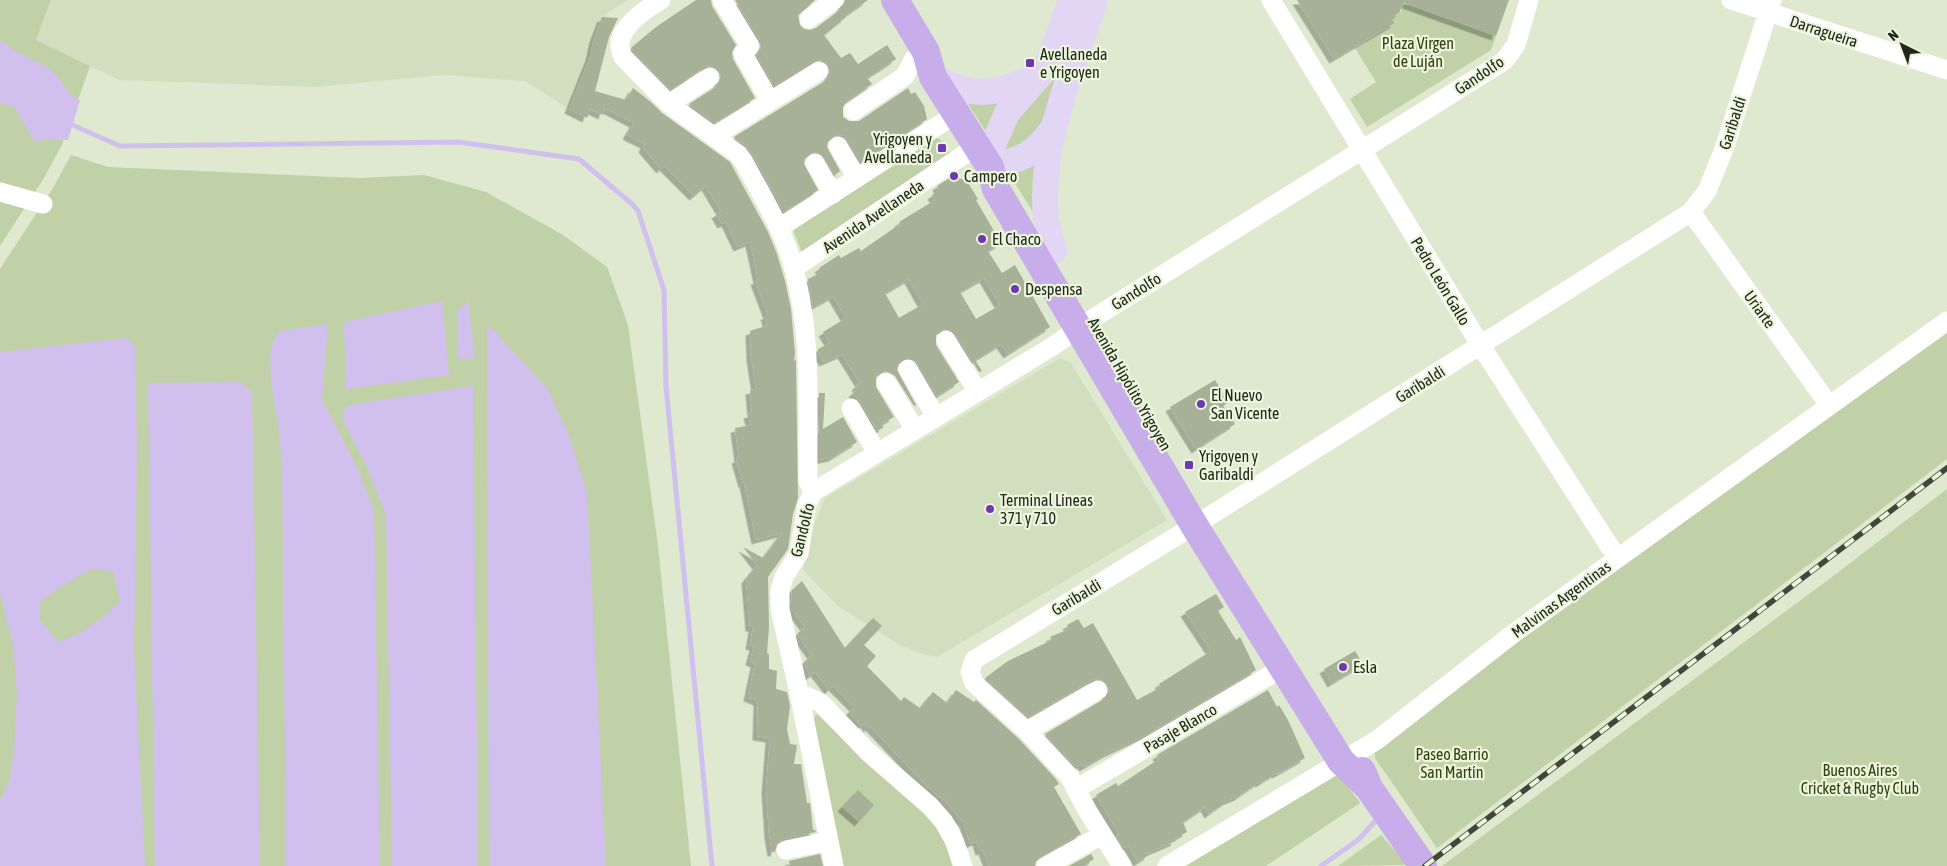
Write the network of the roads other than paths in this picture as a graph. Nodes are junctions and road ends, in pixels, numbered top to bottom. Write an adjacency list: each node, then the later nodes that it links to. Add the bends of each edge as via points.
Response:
1 (661, 0): 19 (street, via 634,20 620,39 620,47 623,57)
2 (722, 0): 18 (street, via 750,46 744,54)
3 (834, 0): 12 (street)
4 (877, 0): 13 (main road, Avenida Hipólito Yrigoyen)
5 (895, 0): 13 (main road, Avenida Hipólito Yrigoyen, via 926,52)
6 (1071, 0): 16 (main road, via 1050,59)
7 (1096, 0): 22 (main road)
8 (1271, 0): 25 (street, Pedro León Gallo)
9 (1529, 0): 25 (street, Gandolfo, via 1516,45 1504,61)
10 (1731, 0): 11 (street, Darragueira)
11 (1770, 6): 14 (street, Darragueira); 32 (street, Garibaldi, via 1724,149 1707,191)
12 (809, 18)
13 (923, 69): 16 (main road, via 964,90 987,92 1013,87); 20 (street, via 905,76); 21 (main road, Avenida Hipólito Yrigoyen)
14 (1947, 70)
15 (819, 72): 18 (street)
16 (1041, 74): 26 (main road, via 1007,113 993,145)
17 (710, 77): 19 (street)
18 (770, 101): 23 (street)
19 (669, 104): 33 (street, via 738,154)
20 (853, 111)
21 (956, 114): 26 (main road, Avenida Hipólito Yrigoyen); 28 (street)
22 (1054, 127): 26 (main road, via 1035,150 1012,161); 34 (main road, via 1046,182 1046,218)
23 (716, 135)
24 (838, 146): 28 (street)
25 (1362, 150): 37 (street, Gandolfo); 39 (street, Pedro León Gallo)
26 (983, 157): 34 (main road, Avenida Hipólito Yrigoyen, via 1008,181); 35 (street, Avenida Avellaneda); 37 (main road, Avenida Hipólito Yrigoyen, via 996,189)
27 (816, 163): 30 (street)
28 (857, 178): 30 (street)
29 (0, 192): 31 (street)
30 (832, 194): 33 (street)
31 (42, 204)
32 (1691, 212): 39 (street, Garibaldi); 43 (street, Uriarte)
33 (779, 228): 35 (street)
34 (1054, 251): 37 (main road, Avenida Hipólito Yrigoyen)
35 (794, 268): 48 (street, via 805,324 808,481)
36 (1947, 321): 43 (street, Malvinas Argentinas)
37 (1085, 323): 42 (street, Gandolfo); 49 (main road, Avenida Hipólito Yrigoyen)
38 (946, 340): 42 (street)
39 (1481, 346): 49 (street, Garibaldi); 50 (street, Pedro León Gallo)
40 (908, 369): 45 (street)
41 (886, 382): 46 (street)
42 (978, 392): 45 (street, Gandolfo)
43 (1829, 405): 50 (street, Malvinas Argentinas)
44 (851, 408): 47 (street)
45 (936, 417): 46 (street, Gandolfo)
46 (914, 430): 47 (street, Gandolfo)
47 (877, 453): 48 (street, Gandolfo)
48 (813, 492): 53 (street, Gandolfo, via 807,505 799,553 780,590 780,609)
49 (1201, 521): 51 (main road, Avenida Hipólito Yrigoyen); 54 (street, Garibaldi, via 974,660 970,672 974,683); 55 (main road, Avenida Hipólito Yrigoyen)
50 (1617, 558): 55 (street, Malvinas Argentinas, via 1377,740)
51 (1284, 667): 55 (main road, Avenida Hipólito Yrigoyen); 56 (street, Pasaje Blanco)
52 (1098, 690): 54 (street)
53 (799, 693): 58 (street, Gandolfo); 61 (street, via 821,703 868,752 930,806 954,840)
54 (1027, 731): 56 (street, via 1069,776)
55 (1348, 757): 64 (street, Malvinas Argentinas); 65 (main road, Avenida Hipólito Yrigoyen)
56 (1076, 789): 57 (street)
57 (1102, 835): 62 (street); 63 (street)
58 (829, 841): 59 (street); 60 (street, Gandolfo)
59 (786, 850)
60 (834, 866)
61 (963, 866)
62 (1046, 866)
63 (1122, 866)
64 (1167, 866)
65 (1423, 866)

